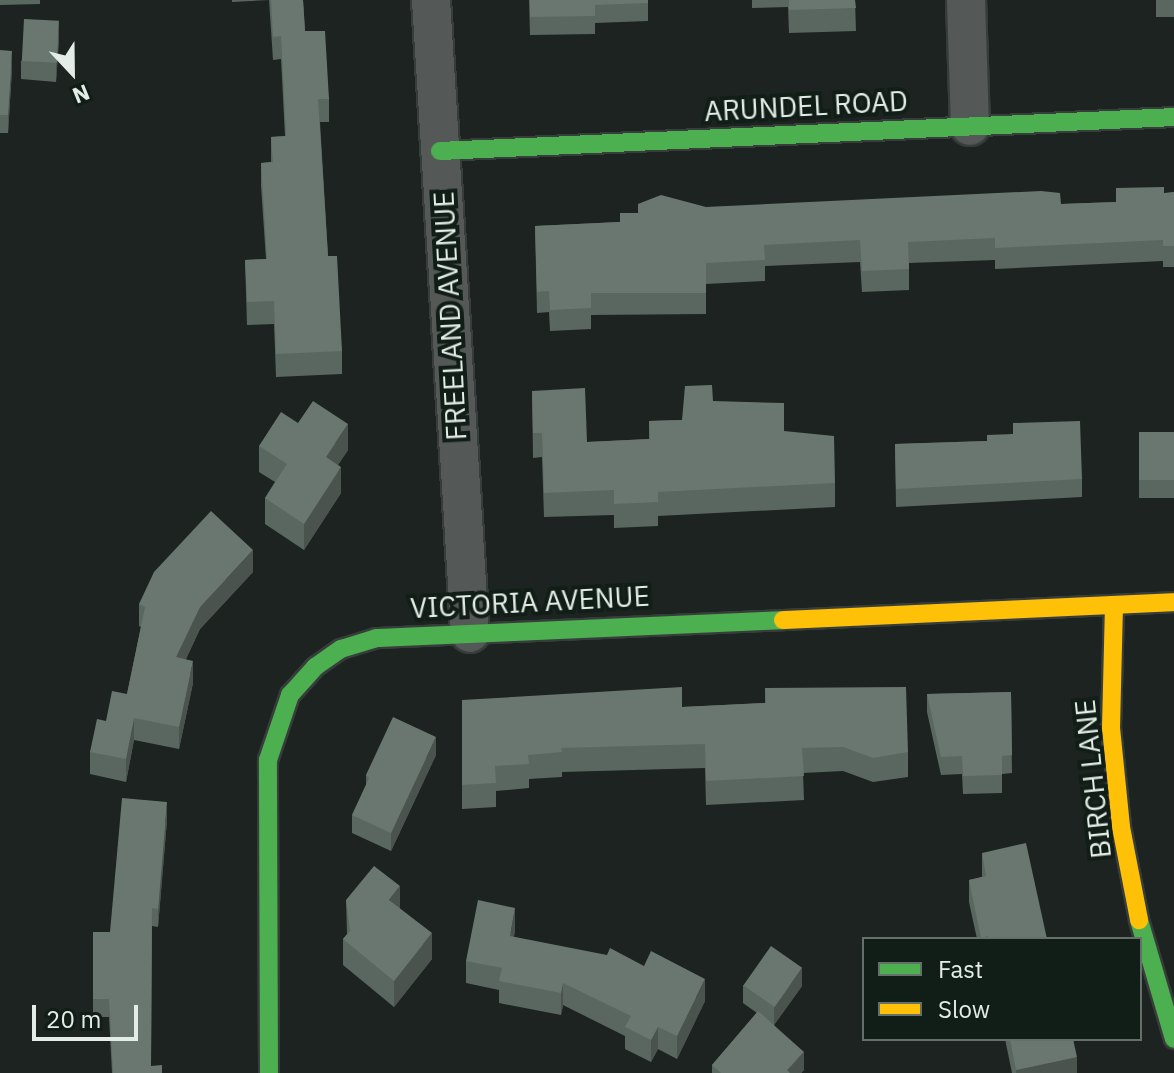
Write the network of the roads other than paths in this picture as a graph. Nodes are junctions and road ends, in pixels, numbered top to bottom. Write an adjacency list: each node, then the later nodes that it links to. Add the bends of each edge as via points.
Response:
1 (431, 0): 5 (street, FREELAND AVENUE)
2 (966, 0): 4 (street)
3 (1174, 117): 4 (street, ARUNDEL ROAD)
4 (970, 126): 5 (street, ARUNDEL ROAD)
5 (440, 151): 8 (street, FREELAND AVENUE)
6 (1174, 602): 7 (street, VICTORIA AVENUE)
7 (1114, 605): 8 (street, VICTORIA AVENUE); 9 (street, BIRCH LANE, via 1111,728 1121,827 1140,925)
8 (470, 633): 10 (street, VICTORIA AVENUE, via 376,638 341,649 315,667 290,695 276,724 268,760)
9 (1174, 1039)
10 (269, 1073)

